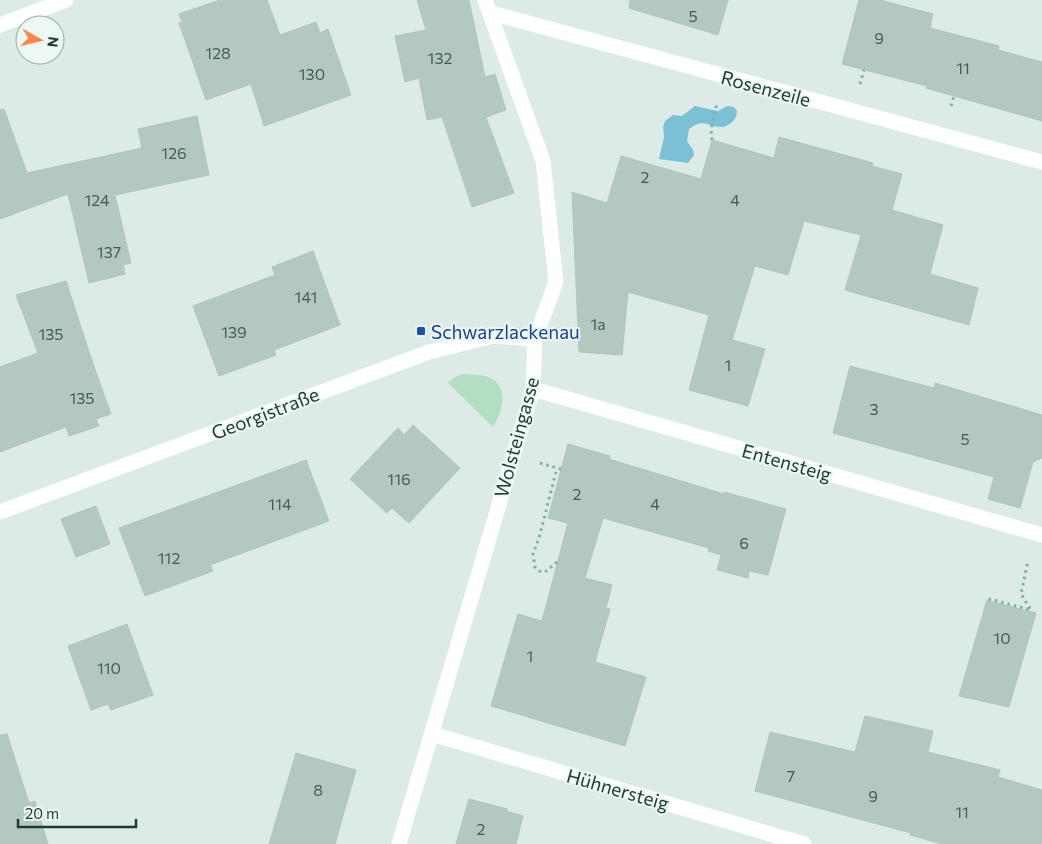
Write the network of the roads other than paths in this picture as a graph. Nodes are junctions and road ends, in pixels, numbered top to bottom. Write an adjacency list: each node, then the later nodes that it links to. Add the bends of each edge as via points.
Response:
1 (66, 0): 3 (street)
2 (488, 7): 4 (street, Rosenzeile); 5 (street, Wolsteingasse, via 543,161 556,282)
3 (0, 25)
4 (1042, 162)
5 (535, 339): 6 (street, Wolsteingasse); 7 (street, Georgistraße, via 494,336 430,352)
6 (533, 388): 8 (street, Entensteig); 9 (street, Wolsteingasse)
7 (0, 512)
8 (1038, 534)
9 (432, 734): 10 (street, Wolsteingasse); 11 (street, Hühnersteig)
10 (399, 844)
11 (804, 844)

